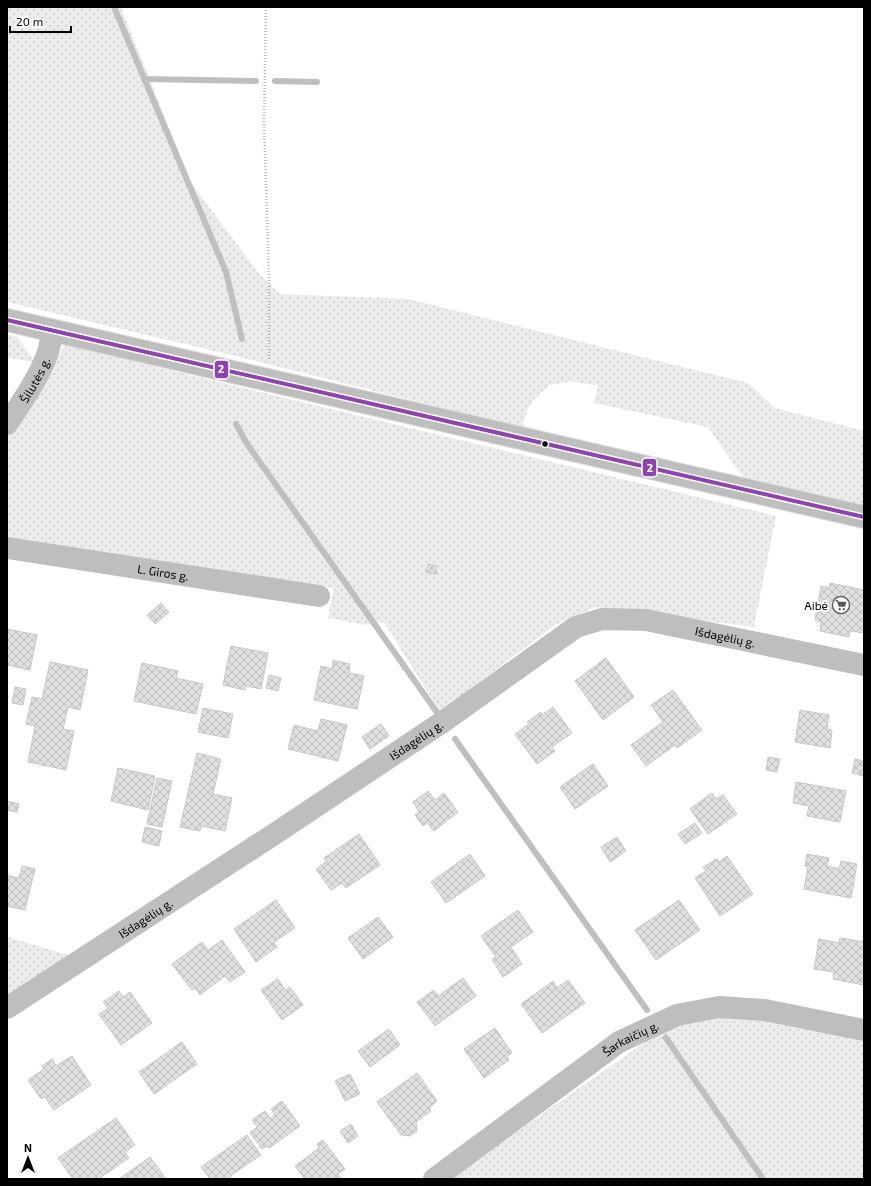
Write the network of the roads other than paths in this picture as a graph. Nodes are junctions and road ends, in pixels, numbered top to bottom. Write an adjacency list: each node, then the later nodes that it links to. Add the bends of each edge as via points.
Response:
1 (7, 320): 2 (main road)
2 (53, 331): 3 (main road, Šilutės g., via 40,370); 4 (main road)
3 (7, 424)
4 (864, 517)
5 (7, 548): 6 (main road, L. Giros g.)
6 (319, 596)
7 (864, 665): 8 (main road, Išdagėlių g., via 646,620 602,619 576,627 447,719)
8 (7, 1008)
9 (864, 1030): 10 (main road, Šarkaičių g., via 765,1010 719,1007 677,1015 619,1042)
10 (434, 1179)

